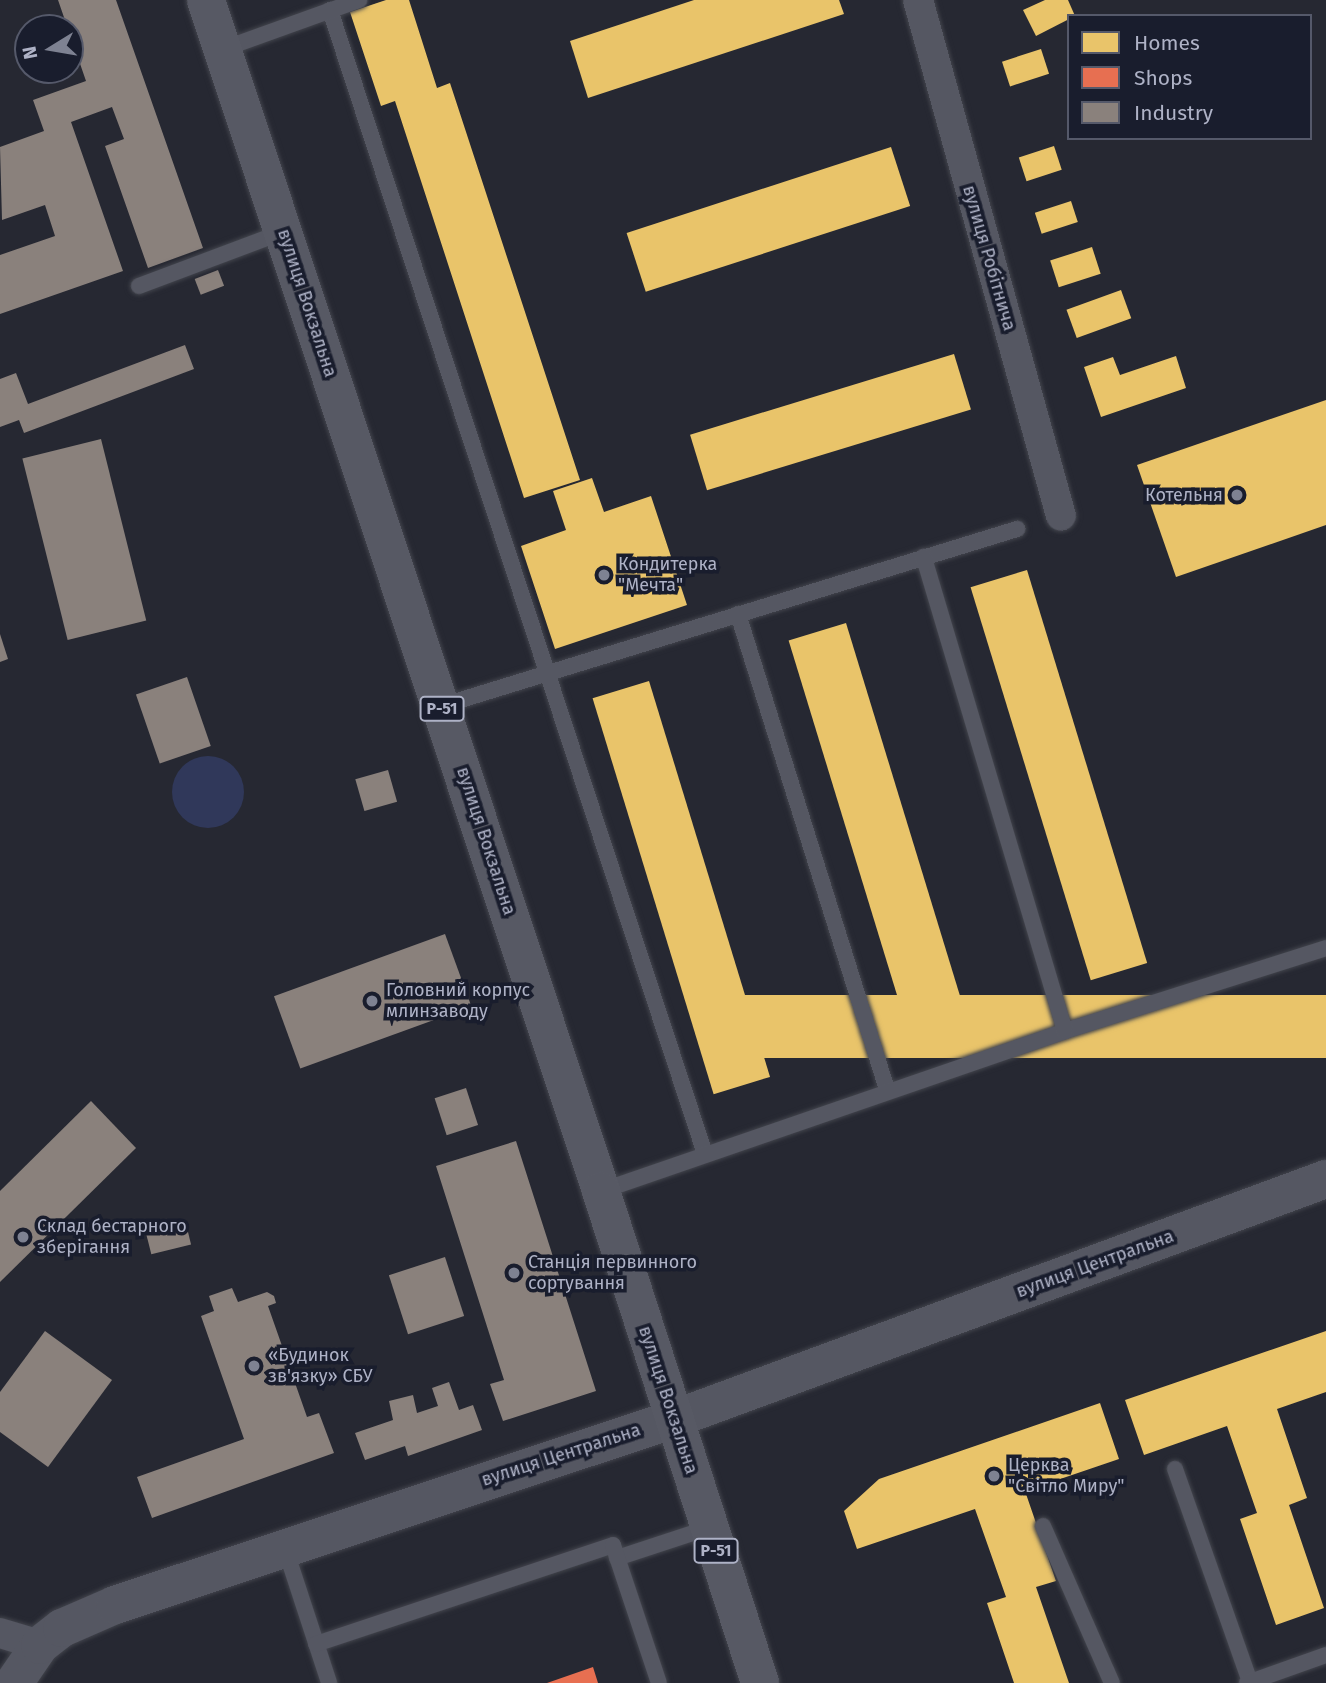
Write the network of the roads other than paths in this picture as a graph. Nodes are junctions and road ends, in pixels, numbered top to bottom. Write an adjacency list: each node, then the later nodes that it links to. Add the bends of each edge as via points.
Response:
1 (206, 0): 5 (main road, вулиця Вокзальна / Р-51)
2 (359, 0): 4 (lane)
3 (918, 0): 8 (street, вулиця Робітнича)
4 (330, 10): 5 (lane); 12 (lane)
5 (223, 49): 6 (main road, вулиця Вокзальна / Р-51)
6 (283, 232): 7 (lane); 13 (main road, вулиця Вокзальна / Р-51)
7 (139, 286)
8 (1061, 516)
9 (1017, 529): 10 (lane)
10 (924, 557): 11 (lane); 15 (lane)
11 (738, 614): 12 (lane); 16 (lane)
12 (550, 675): 13 (lane); 17 (lane)
13 (441, 706): 19 (main road, вулиця Вокзальна / Р-51)
14 (1326, 948): 15 (lane)
15 (1065, 1031): 16 (lane)
16 (887, 1089): 17 (lane)
17 (705, 1154): 19 (lane)
18 (1326, 1179): 20 (street, вулиця Центральна)
19 (601, 1191): 20 (main road, вулиця Вокзальна / Р-51)
20 (674, 1419): 23 (main road, вулиця Вокзальна / Р-51); 24 (street, вулиця Центральна)
21 (1175, 1469): 30 (lane)
22 (1043, 1526): 35 (lane)
23 (708, 1528): 25 (lane); 34 (main road, вулиця Вокзальна / Р-51)
24 (285, 1548): 27 (lane); 28 (street, вулиця Центральна, via 115,1605 62,1628)
25 (617, 1558): 27 (lane, via 613,1545); 33 (lane)
26 (0, 1633): 28 (street)
27 (316, 1644): 32 (lane)
28 (40, 1645): 31 (street, вулиця Центральна)
29 (1326, 1655): 30 (lane)
30 (1249, 1682)
31 (14, 1683)
32 (329, 1683)
33 (659, 1683)
34 (760, 1683)
35 (1112, 1683)

